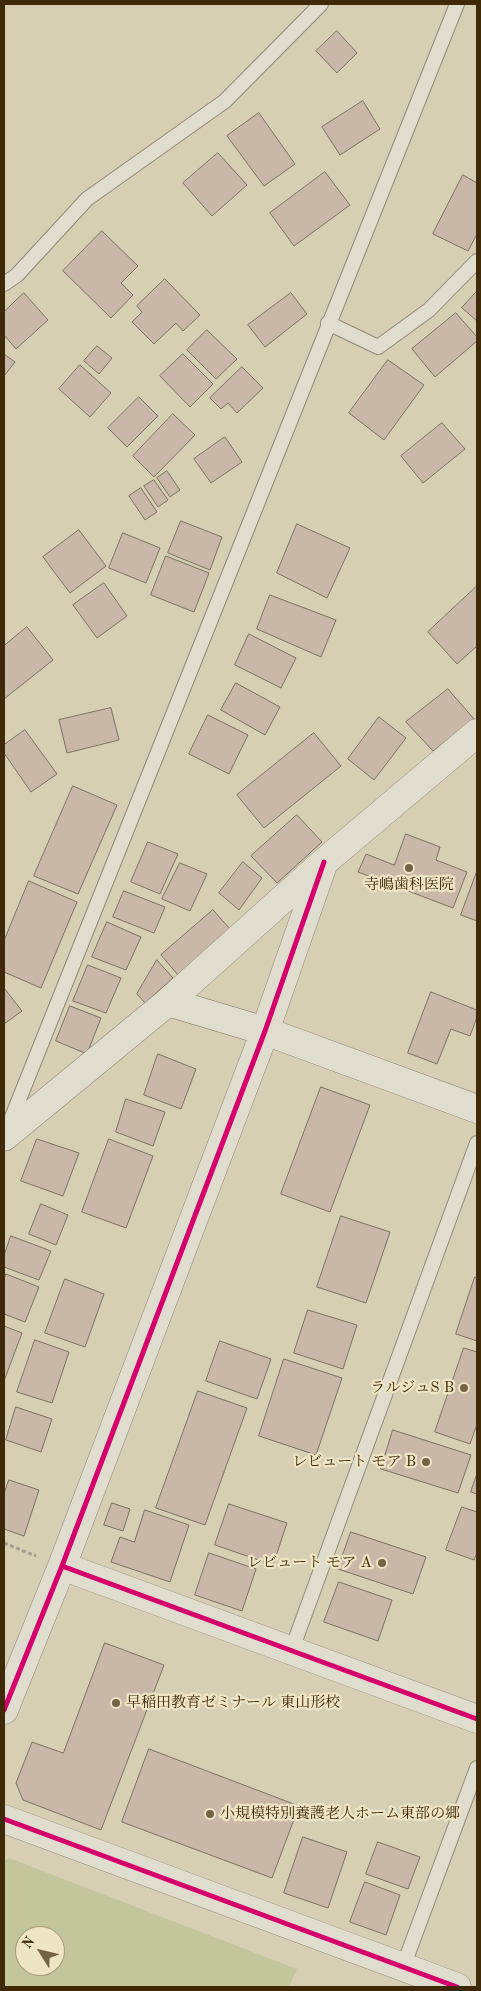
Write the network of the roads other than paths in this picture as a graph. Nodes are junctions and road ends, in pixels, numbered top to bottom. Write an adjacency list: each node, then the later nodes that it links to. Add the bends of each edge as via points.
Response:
1 (321, 4): 4 (lane, via 224,101 87,198 17,275)
2 (451, 7): 5 (lane)
3 (477, 261): 5 (lane, via 429,310 378,347)
4 (4, 284)
5 (328, 323): 11 (lane)
6 (477, 733): 7 (street)
7 (324, 862): 8 (street); 9 (street)
8 (168, 1002): 9 (street); 11 (street)
9 (265, 1031): 10 (street); 13 (street)
10 (477, 1109)
11 (4, 1137)
12 (477, 1143): 14 (lane)
13 (62, 1566): 14 (street); 15 (street)
14 (292, 1649): 16 (street)
15 (4, 1710)
16 (477, 1719)
17 (477, 1768): 19 (lane)
18 (4, 1819): 19 (street)
19 (403, 1967): 20 (street)
20 (457, 1987)

